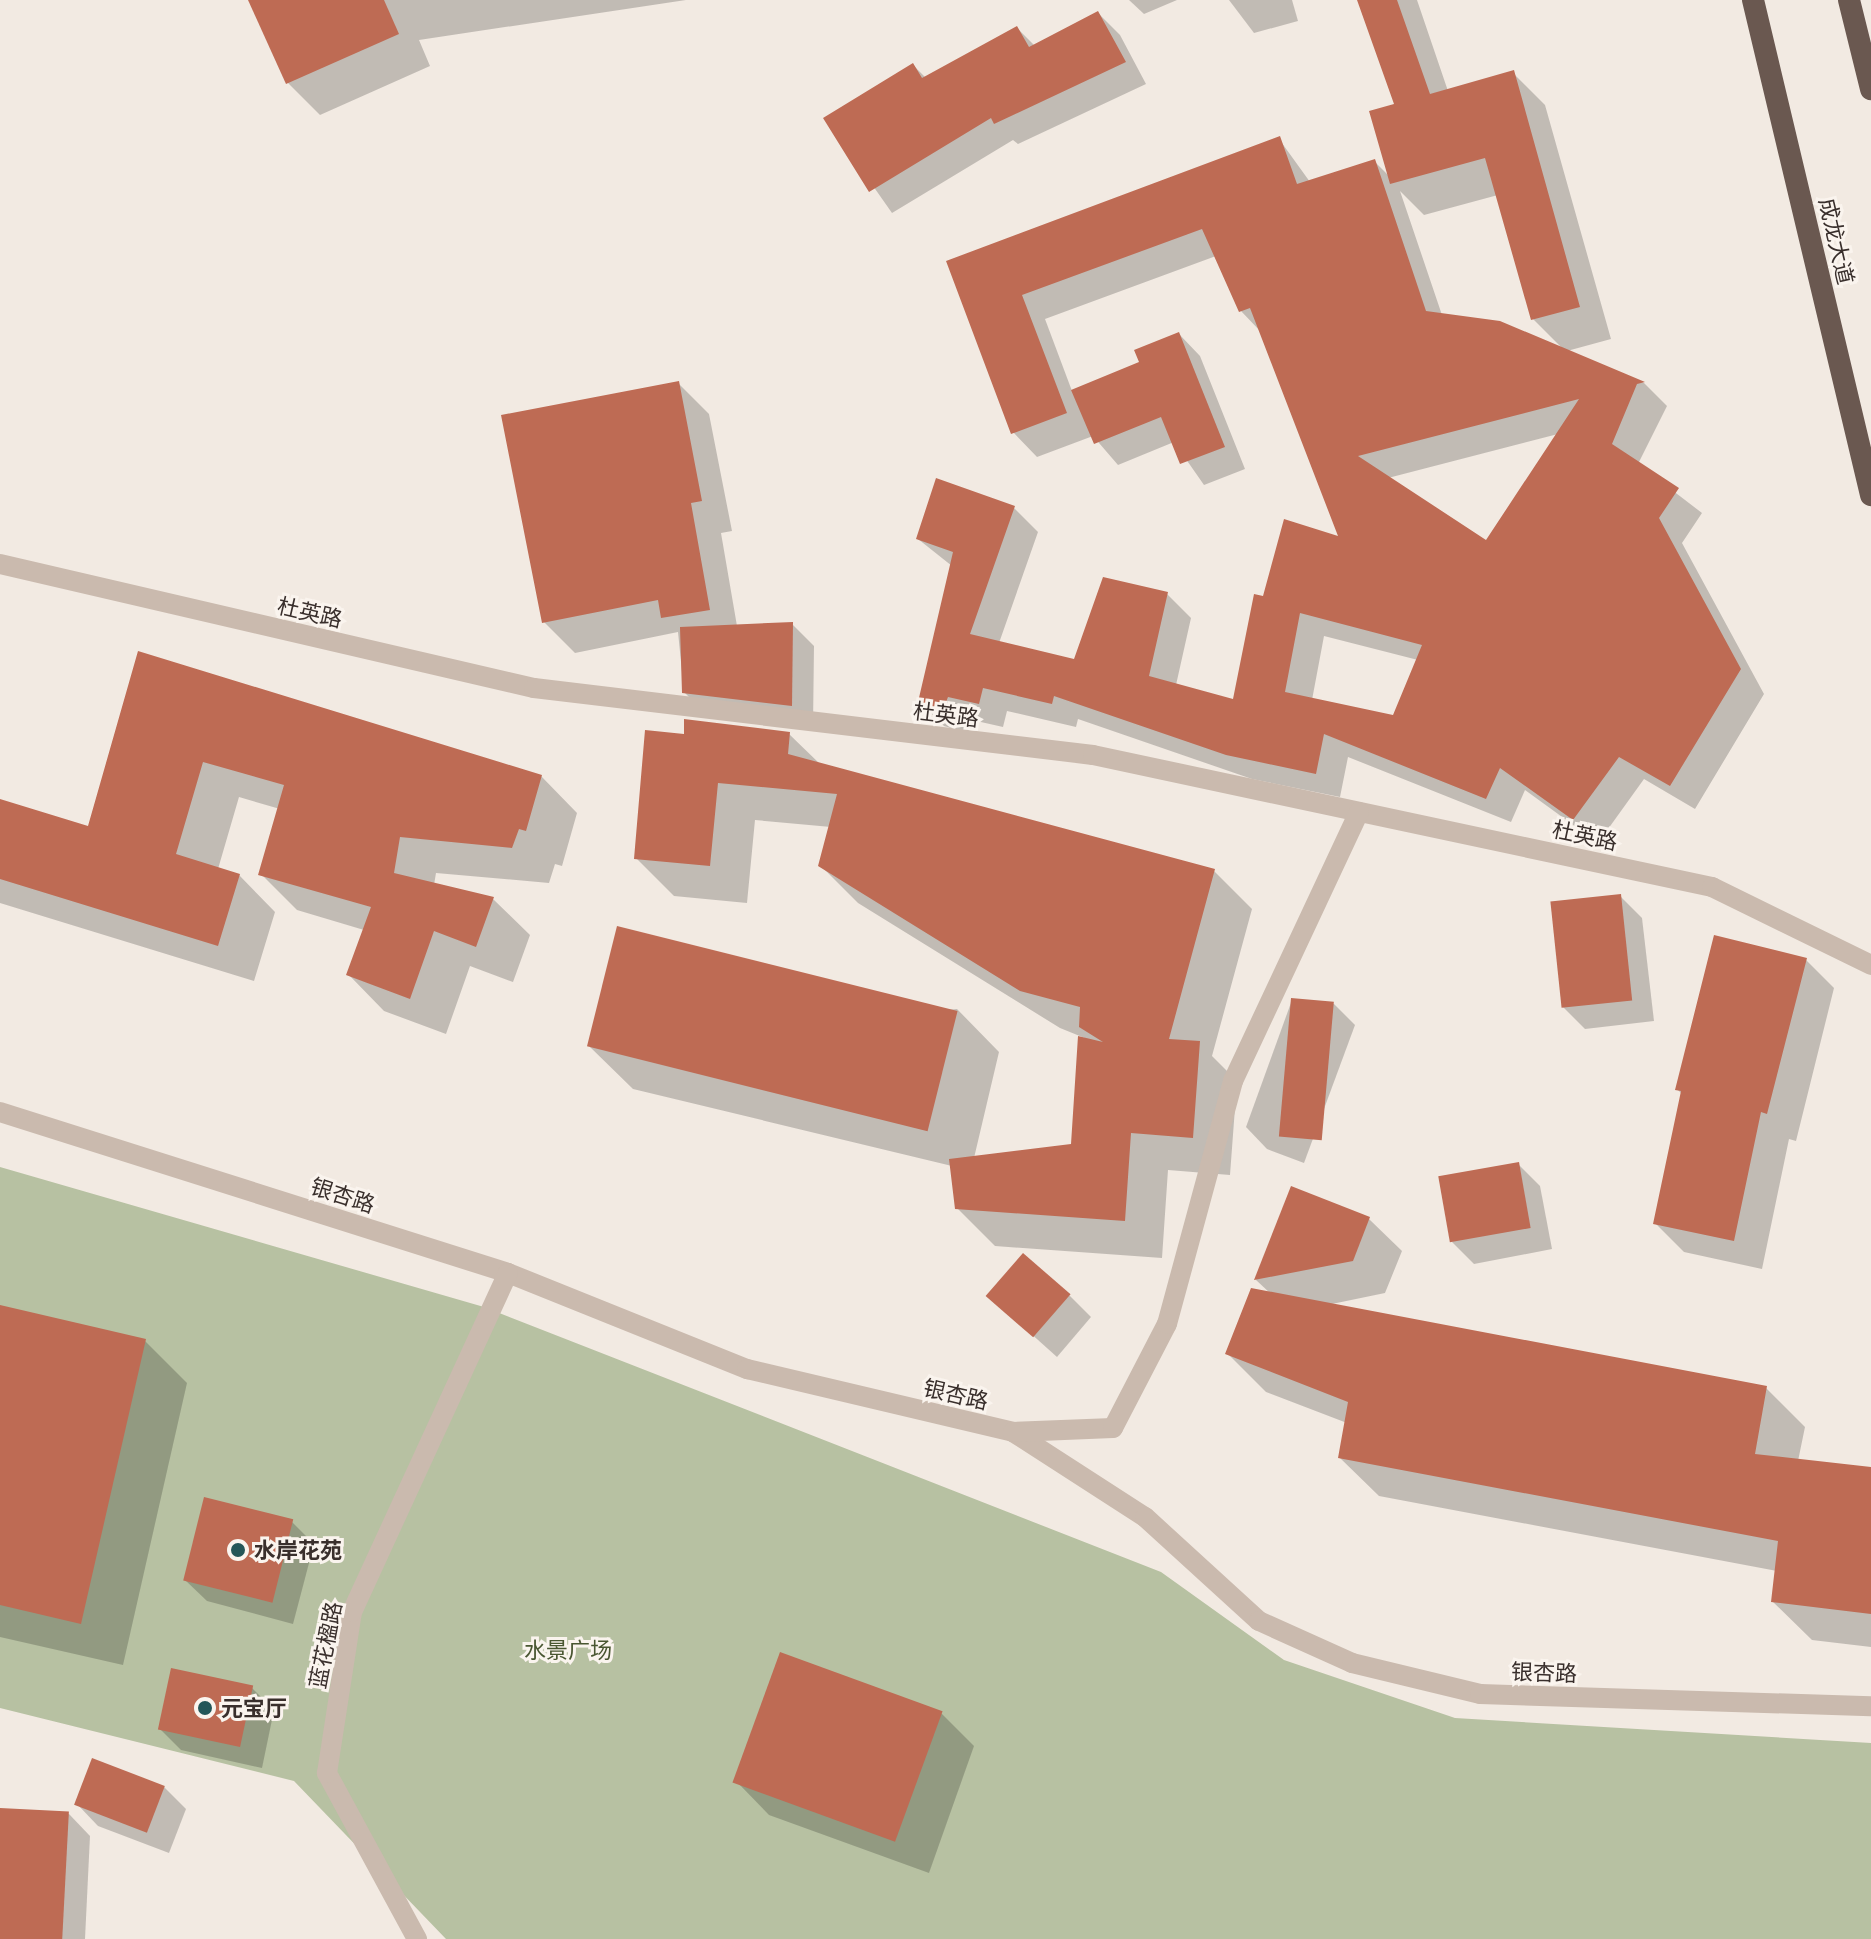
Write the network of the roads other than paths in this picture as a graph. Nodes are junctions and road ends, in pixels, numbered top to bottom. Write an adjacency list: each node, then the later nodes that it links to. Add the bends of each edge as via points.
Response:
1 (1753, 0): 4 (highway, 成龙大道)
2 (1849, 0): 3 (highway)
3 (1871, 89)
4 (1871, 495)
5 (0, 564): 6 (street, 杜英路, via 534,688 1093,755)
6 (1359, 812): 7 (street, 杜英路, via 1712,887); 10 (street, via 1233,1081 1167,1324 1113,1428)
7 (1871, 965)
8 (0, 1112): 9 (street, 银杏路)
9 (508, 1273): 10 (street, 银杏路, via 747,1369); 12 (street, 蓝花楹路, via 352,1612 327,1773)
10 (1013, 1432): 11 (street, 银杏路, via 1145,1517 1259,1621 1352,1663 1480,1694)
11 (1871, 1706)
12 (417, 1939)

